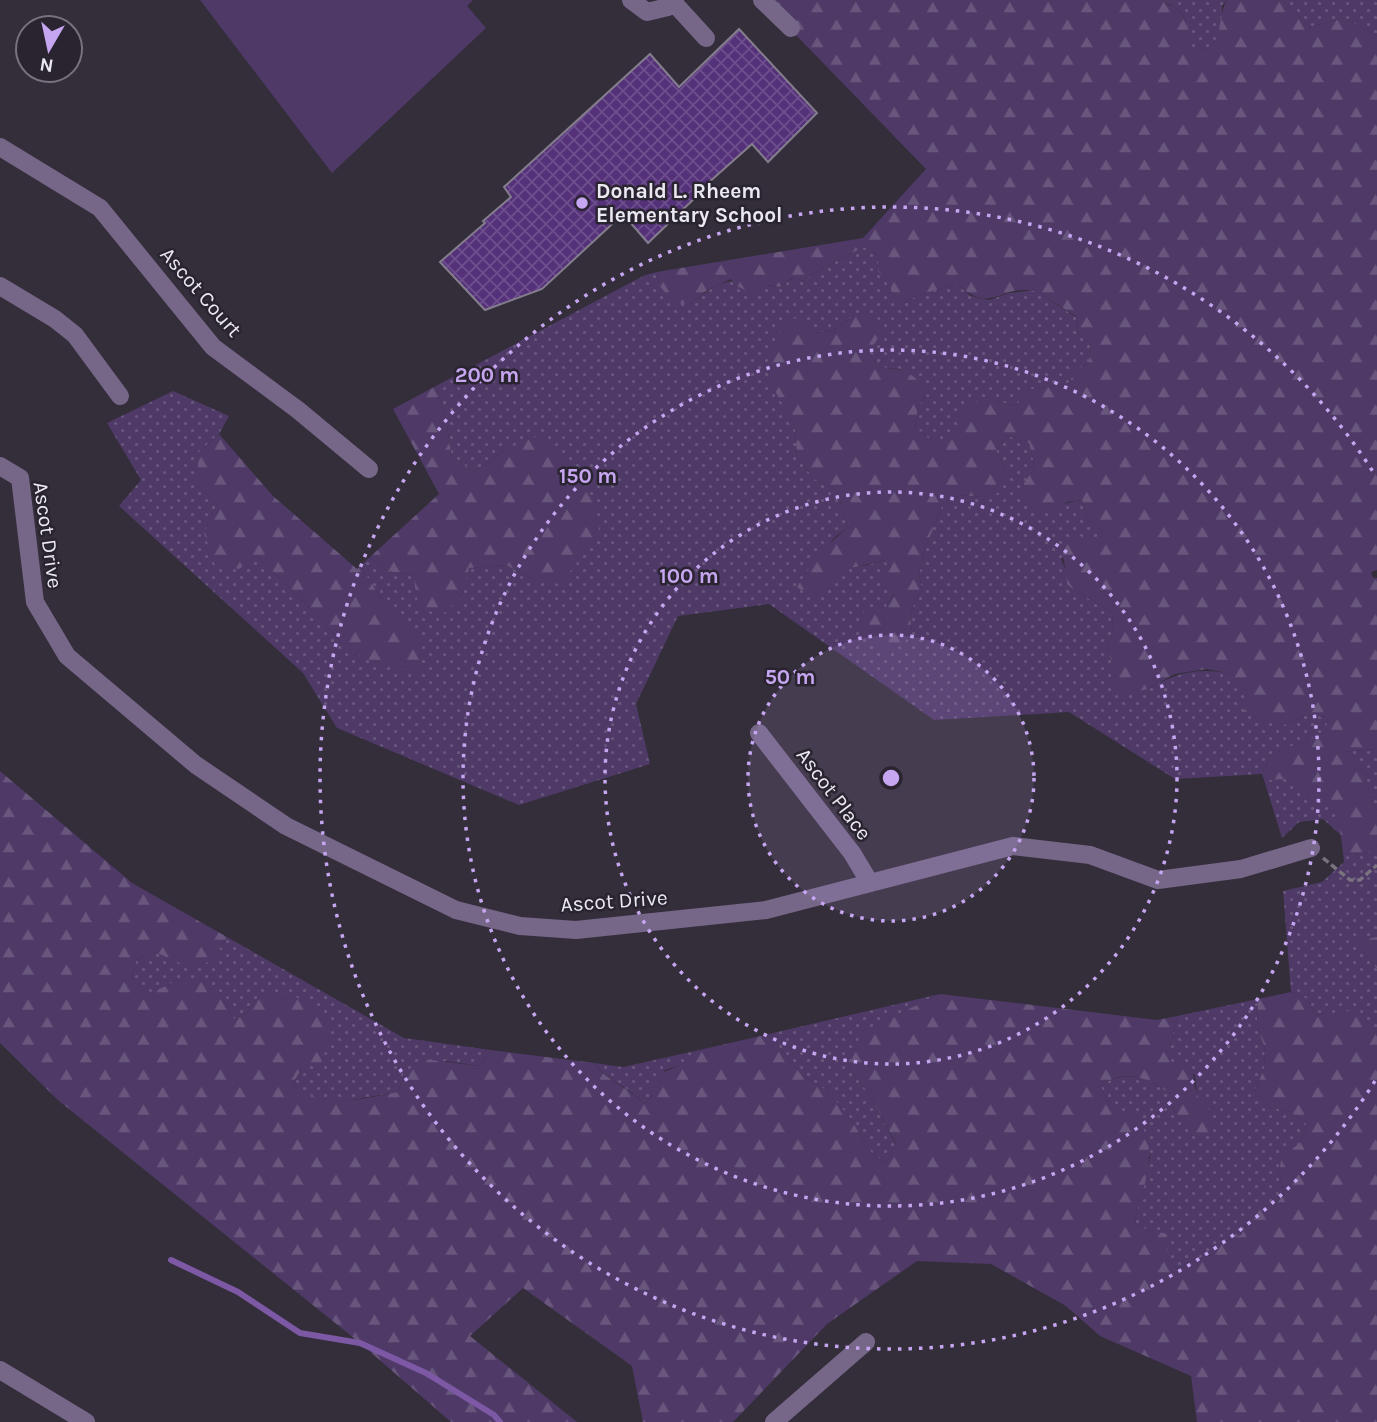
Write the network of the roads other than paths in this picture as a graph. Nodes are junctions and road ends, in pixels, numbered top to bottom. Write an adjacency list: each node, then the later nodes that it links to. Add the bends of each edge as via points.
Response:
1 (631, 0): 3 (street, via 647,12)
2 (762, 0): 4 (street)
3 (674, 1): 5 (street)
4 (791, 28)
5 (706, 38)
6 (0, 147): 10 (street, Ascot Court, via 100,208 213,347)
7 (0, 286): 8 (street, via 75,335)
8 (120, 396)
9 (0, 466): 13 (street, Ascot Drive, via 20,478 35,602 67,656 196,765 286,826 456,910 520,926 576,930 766,910)
10 (369, 469)
11 (759, 733): 13 (street, Ascot Place)
12 (1311, 848): 13 (street, Ascot Drive, via 1241,869 1158,880 1090,855 1013,846)
13 (870, 883)
14 (866, 1342): 17 (street)
15 (0, 1370): 16 (street)
16 (86, 1422)
17 (774, 1422)

